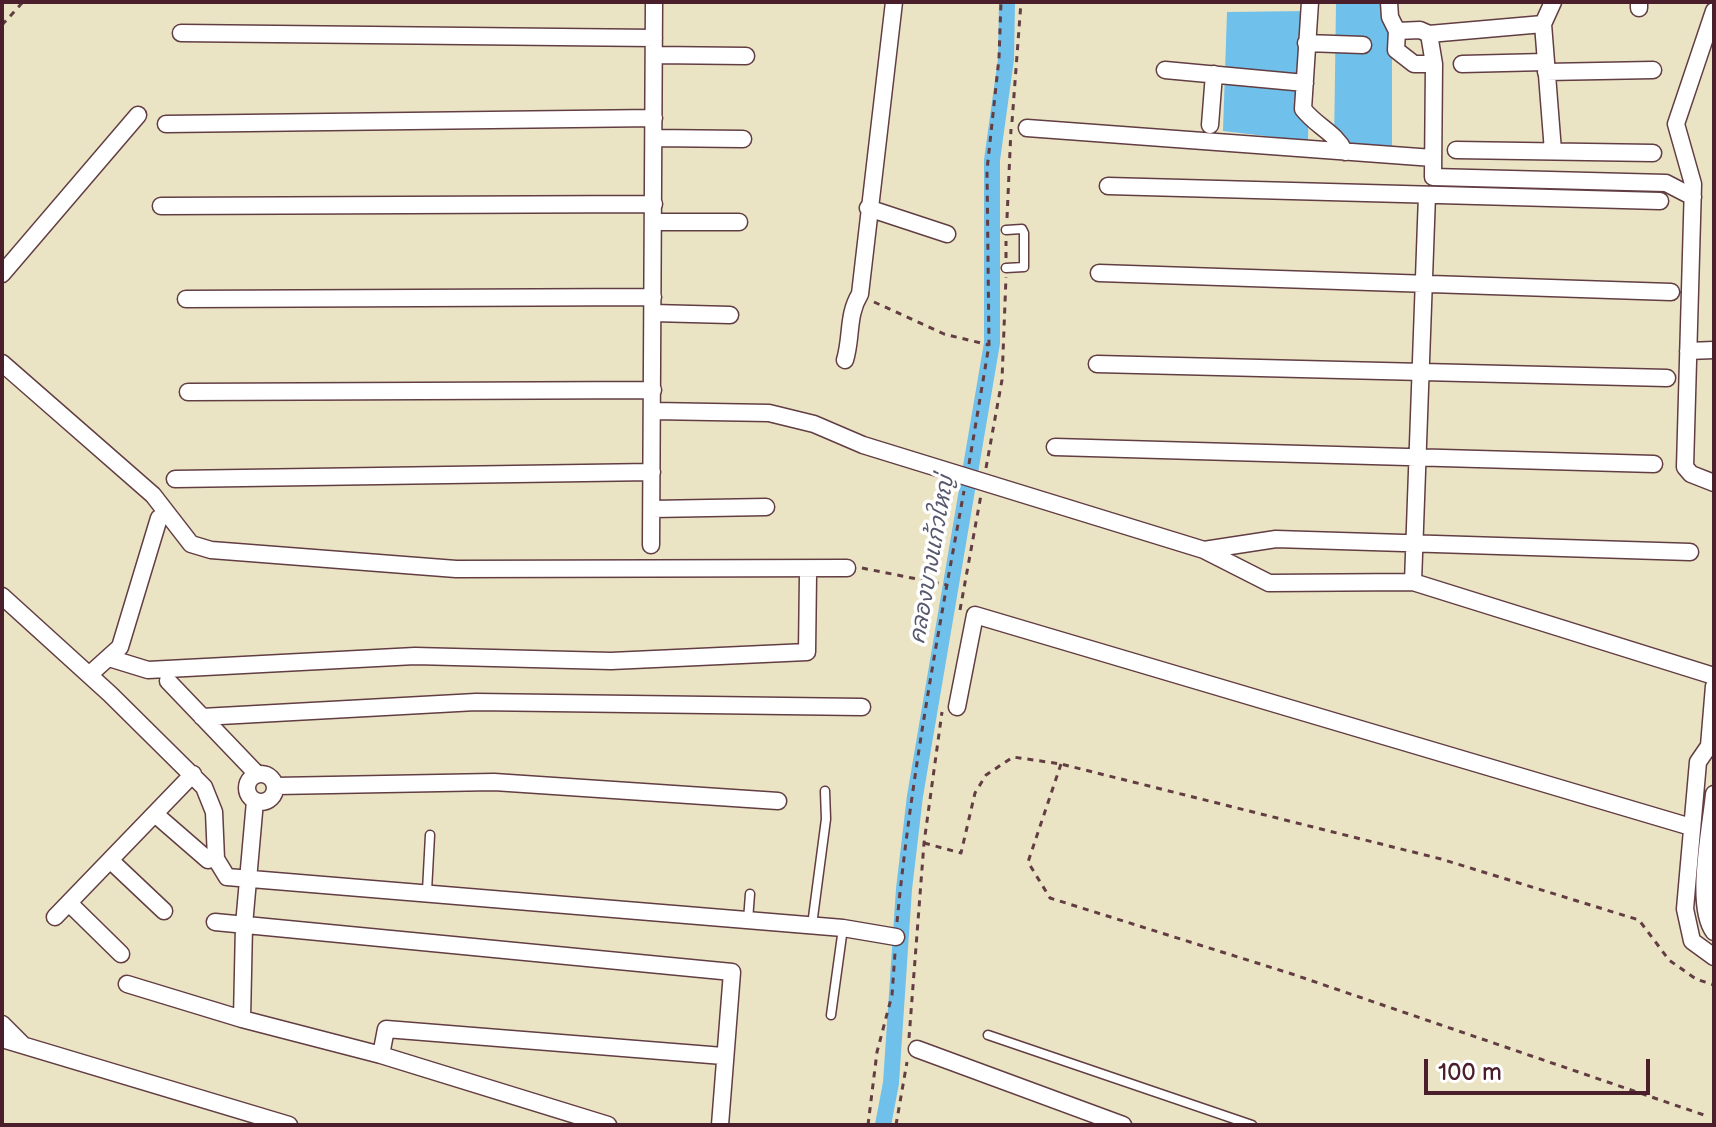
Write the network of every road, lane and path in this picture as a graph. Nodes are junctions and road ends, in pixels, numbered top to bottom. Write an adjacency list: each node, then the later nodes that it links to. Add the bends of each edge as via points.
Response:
1 (23, 2): 13 (path)
2 (654, 2): 19 (street)
3 (894, 2): 46 (street)
4 (1001, 2): 60 (path, via 987,170)
5 (1021, 2): 49 (path)
6 (1232, 2): 7 (path)
7 (1257, 2)
8 (1310, 2): 17 (street)
9 (1389, 2): 14 (street)
10 (1553, 2): 12 (street)
11 (1714, 11): 42 (street, via 1676,124)
12 (1543, 24): 16 (street); 23 (street)
13 (2, 25)
14 (1397, 31): 16 (street); 21 (street, via 1396,50 1414,64)
15 (181, 33): 19 (street)
16 (1429, 34): 21 (street)
17 (1306, 43): 18 (street); 27 (street)
18 (1363, 45)
19 (654, 46): 20 (street); 29 (street)
20 (746, 56)
21 (1434, 64): 39 (street)
22 (1462, 64): 23 (street)
23 (1546, 67): 25 (street); 36 (street)
24 (1165, 70): 26 (street)
25 (1653, 70)
26 (1214, 74): 27 (street); 31 (street)
27 (1305, 83): 37 (street, via 1303,109 1318,128 1337,136)
28 (138, 115): 53 (street)
29 (654, 118): 30 (street); 33 (street)
30 (166, 124)
31 (1210, 125)
32 (1027, 128): 37 (street)
33 (654, 138): 34 (street); 44 (street)
34 (743, 139)
35 (1456, 150): 36 (street)
36 (1553, 151): 38 (street)
37 (1345, 152): 39 (street)
38 (1653, 153)
39 (1433, 158): 42 (street, via 1433,177 1666,183)
40 (1108, 186): 41 (street)
41 (1427, 195): 43 (street); 54 (street)
42 (1693, 197): 62 (street)
43 (1660, 201)
44 (654, 204): 45 (street); 47 (street)
45 (161, 206)
46 (868, 208): 50 (street); 56 (street)
47 (653, 222): 48 (street); 58 (street)
48 (739, 222)
49 (1006, 230): 51 (path); 51 (lane, via 1024,233 1024,267)
50 (947, 234)
51 (1006, 268): 75 (path, via 1002,380)
52 (1099, 273): 54 (street)
53 (2, 274)
54 (1424, 284): 55 (street); 66 (street)
55 (1671, 292)
56 (860, 294): 60 (path, via 944,334); 63 (street, via 850,310)
57 (186, 299): 58 (street)
58 (653, 305): 59 (street); 68 (street)
59 (730, 315)
60 (989, 345): 76 (path)
61 (1714, 350): 62 (street)
62 (1688, 351): 78 (street, via 1685,467)
63 (845, 360)
64 (2, 363): 88 (street, via 153,495 191,544 211,550 456,569)
65 (1097, 364): 66 (street)
66 (1421, 371): 67 (street); 72 (street)
67 (1667, 378)
68 (653, 390): 69 (street); 70 (street)
69 (188, 392)
70 (653, 411): 74 (street); 86 (street, via 769,413 814,424 863,445)
71 (1055, 447): 72 (street)
72 (1418, 456): 73 (street); 85 (street)
73 (1654, 464)
74 (652, 472): 77 (street); 82 (street)
75 (985, 473)
76 (967, 474)
77 (175, 479)
78 (1714, 483)
79 (982, 488): 93 (path)
80 (964, 490): 91 (path)
81 (766, 507): 82 (street)
82 (652, 509): 84 (street)
83 (159, 518): 94 (street, via 120,647)
84 (651, 545)
85 (1414, 545): 86 (street, via 1276,539); 87 (street); 90 (street)
86 (1204, 550): 90 (street, via 1269,583)
87 (1690, 552)
88 (847, 568): 91 (path)
89 (808, 575): 94 (street, via 807,652 611,661 415,656 148,670)
90 (1413, 582): 96 (street)
91 (947, 585): 131 (path, via 905,837)
92 (2, 596): 95 (street)
93 (957, 623)
94 (109, 658): 95 (street)
95 (89, 675): 104 (street)
96 (1714, 676)
97 (168, 681): 101 (street)
98 (1714, 686): 102 (street)
99 (862, 707): 101 (street, via 476,702)
100 (950, 709): 112 (street, via 975,615); 114 (path)
101 (202, 717): 105 (street)
102 (1711, 751): 112 (street, via 1698,762)
103 (1061, 764): 114 (path, via 1013,757 986,775 975,793 961,853); 135 (path, via 1441,859 1639,920 1669,960); 145 (path, via 1028,862 1050,898 1292,974)
104 (193, 774): 111 (street); 119 (street, via 214,812 216,859 227,877)
105 (257, 774): 106 (street, via 267,774); 109 (street, via 247,784)
106 (276, 786): 109 (street, via 268,800); 110 (street, via 494,782)
107 (825, 791): 128 (lane)
108 (1714, 794): 116 (street)
109 (255, 801): 119 (street)
110 (778, 801)
111 (155, 814): 117 (street); 118 (street)
112 (1691, 827): 115 (street)
113 (430, 835): 120 (lane)
114 (924, 843): 142 (path)
115 (1689, 853): 116 (street); 133 (street, via 1688,928 1692,941)
116 (1708, 856): 130 (street, via 1705,919)
117 (110, 860): 122 (street); 123 (street)
118 (208, 860)
119 (250, 879): 120 (street); 127 (street)
120 (427, 891): 125 (street)
121 (750, 894): 125 (lane)
122 (69, 903): 124 (street); 132 (street)
123 (164, 911)
124 (55, 917)
125 (748, 920): 128 (street)
126 (215, 922): 127 (street)
127 (244, 925): 137 (street); 144 (street, via 732,972)
128 (812, 926): 129 (street)
129 (843, 928): 131 (street); 136 (lane)
130 (1714, 932)
131 (896, 937): 149 (path, via 892,995 877,1052)
132 (121, 954)
133 (1714, 957)
134 (127, 984): 137 (street)
135 (1714, 985)
136 (831, 1015)
137 (242, 1019): 143 (street)
138 (2, 1024): 141 (street)
139 (988, 1035): 152 (lane)
140 (2, 1039): 141 (street)
141 (24, 1045): 146 (street)
142 (910, 1052): 150 (path); 151 (street)
143 (381, 1055): 144 (street, via 386,1029); 147 (street)
144 (723, 1056): 148 (street)
145 (1704, 1115)
146 (289, 1125)
147 (608, 1125)
148 (720, 1125)
149 (868, 1125)
150 (896, 1125)
151 (1123, 1125)
152 (1252, 1125)

